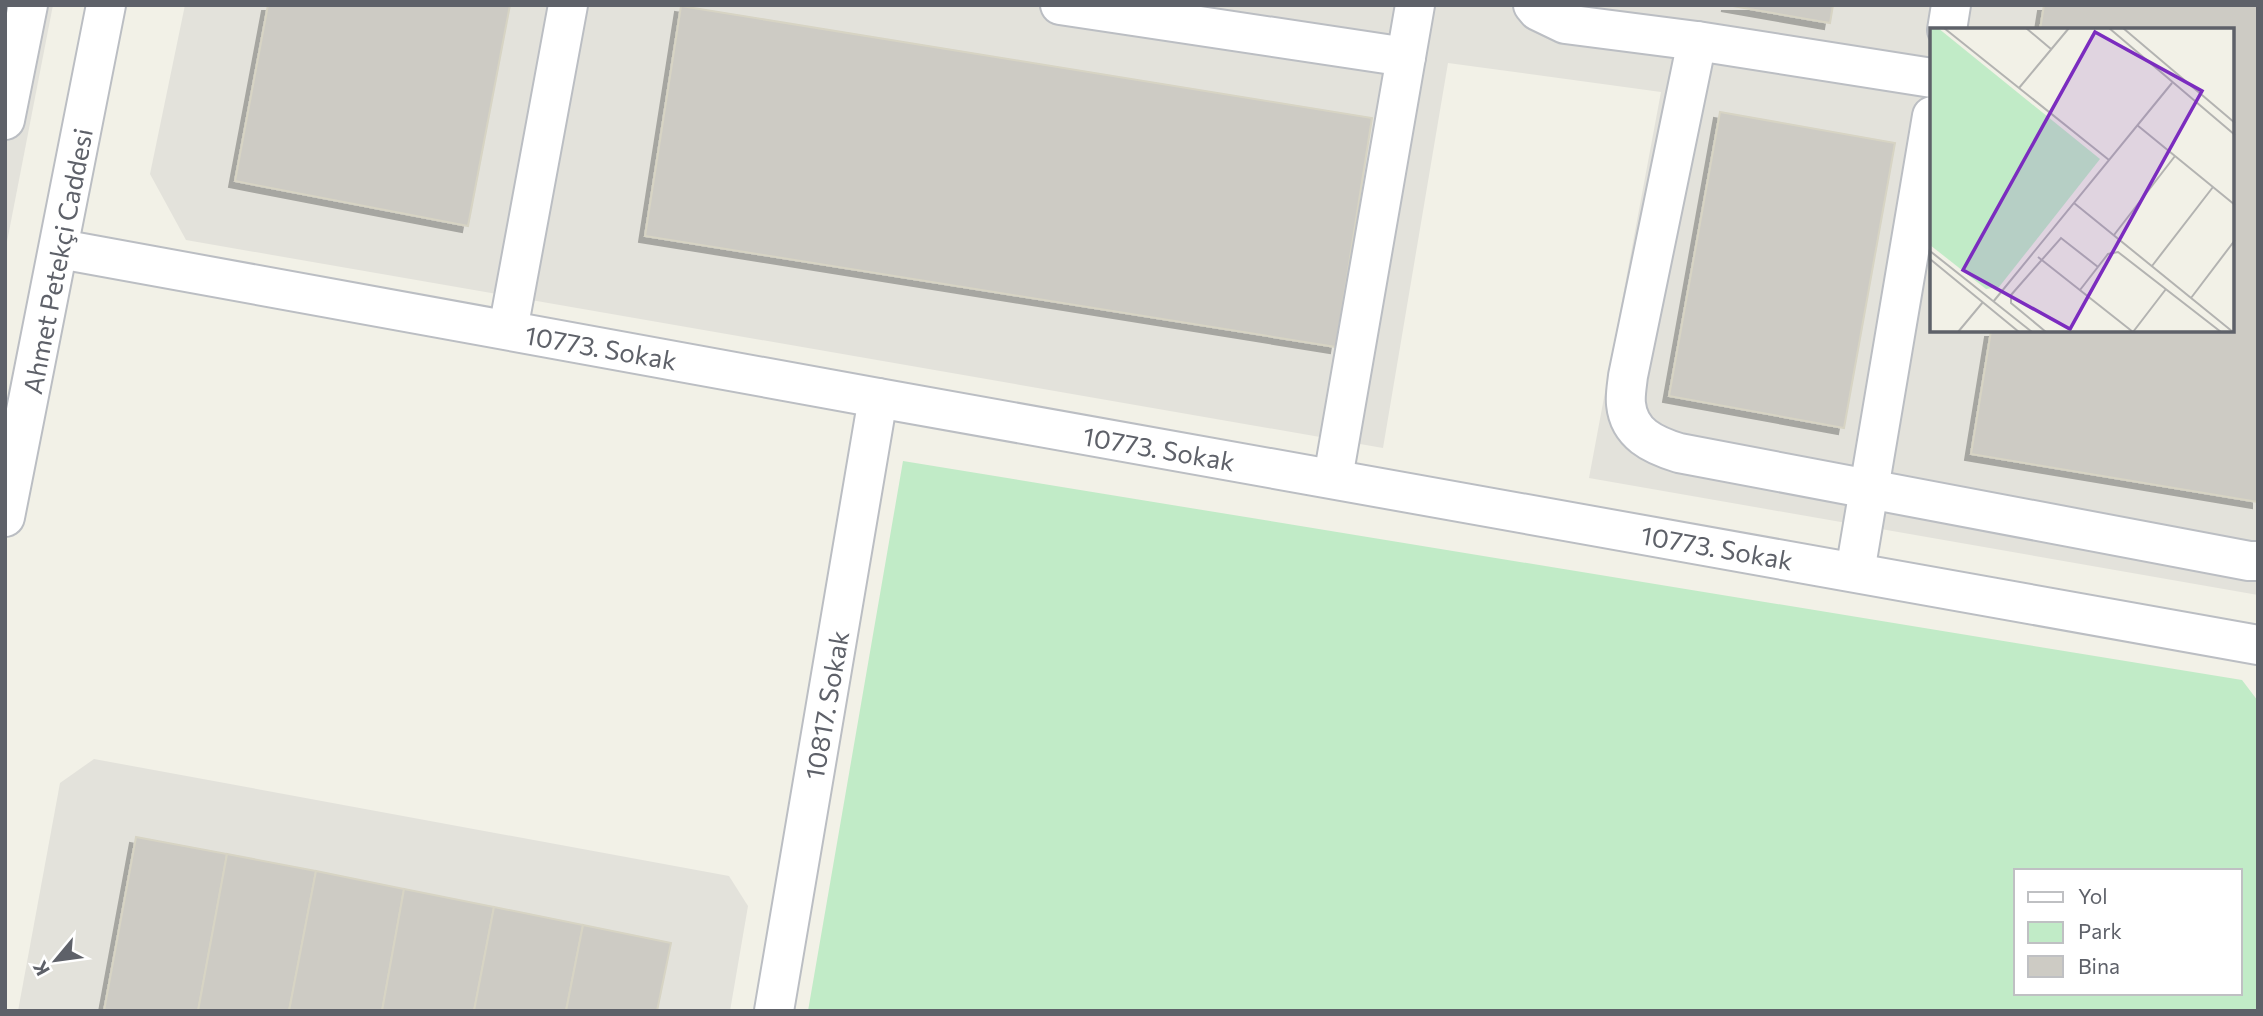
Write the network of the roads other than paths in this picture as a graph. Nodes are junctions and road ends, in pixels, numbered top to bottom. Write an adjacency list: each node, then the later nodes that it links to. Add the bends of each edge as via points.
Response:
1 (28, 5): 12 (street)
2 (106, 5): 14 (street, Ahmet Petekçi Caddesi)
3 (568, 5): 15 (street)
4 (1060, 5): 10 (street)
5 (1416, 5): 10 (street)
6 (1533, 5): 9 (street, via 1565,24)
7 (1951, 5): 8 (street)
8 (1947, 28)
9 (1697, 41): 11 (street); 18 (street, via 1628,376 1626,404 1635,430 1654,445 1679,453)
10 (1406, 57): 17 (street)
11 (1930, 78)
12 (5, 120)
13 (1930, 128): 18 (street)
14 (60, 249): 15 (street, 10773. Sokak); 19 (street, Ahmet Petekçi Caddesi)
15 (508, 330): 16 (street, 10773. Sokak)
16 (878, 398): 17 (street, 10773. Sokak); 23 (street, 10817. Sokak)
17 (1333, 478): 21 (street, 10773. Sokak)
18 (1869, 488): 20 (street); 21 (street)
19 (5, 517)
20 (2258, 561)
21 (1855, 572): 22 (street, 10773. Sokak)
22 (2258, 645)
23 (774, 1011)

